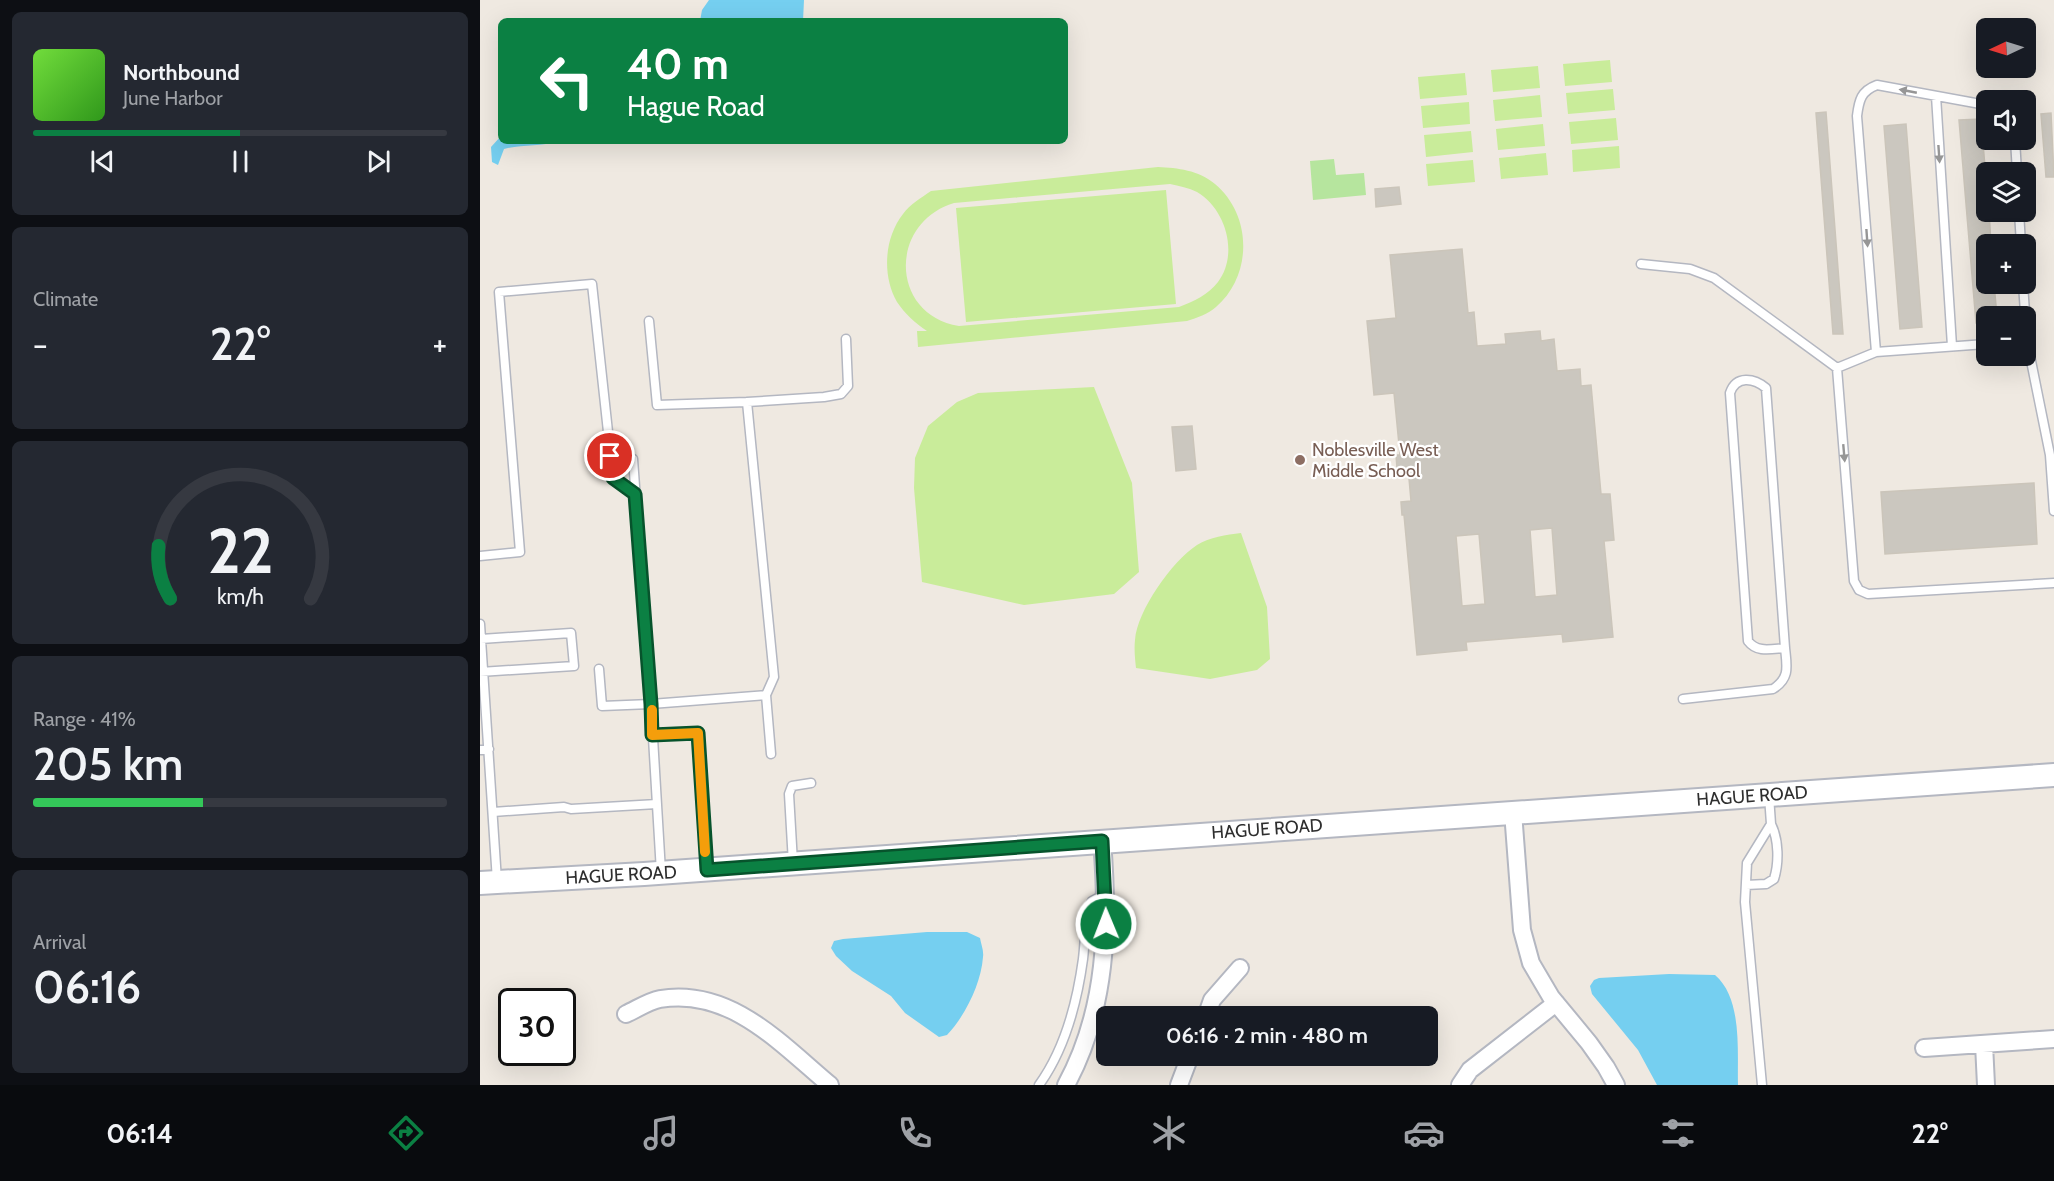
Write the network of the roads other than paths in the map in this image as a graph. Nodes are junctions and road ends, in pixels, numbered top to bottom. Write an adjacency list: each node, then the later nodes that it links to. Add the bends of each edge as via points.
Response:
1 (1935, 96): 2 (lane); 7 (lane, one-way to 7); 8 (lane, one-way to 8, via 1877,85 1866,90 1859,101 1857,117)
2 (1976, 103)
3 (1641, 264): 10 (lane, via 1690,269 1714,278)
4 (649, 321): 11 (lane, via 657,405)
5 (846, 339): 11 (lane, via 848,386 841,394)
6 (1976, 345): 7 (lane)
7 (1952, 346): 8 (lane)
8 (1876, 352): 10 (lane)
9 (2031, 366): 14 (lane, via 2050,455)
10 (1837, 368): 16 (lane, one-way to 16, via 1854,581 1859,590 1868,594)
11 (747, 402): 22 (lane, via 774,677)
12 (633, 459): 13 (lane)
13 (635, 494): 15 (lane, via 613,478 592,284 499,292 520,552); 24 (lane)
14 (2054, 512)
15 (480, 556)
16 (2054, 584)
17 (480, 624): 18 (lane)
18 (481, 639): 21 (lane); 21 (lane, via 571,633 574,666)
19 (1785, 648): 19 (lane, via 1766,388 1748,379 1738,381 1730,393 1748,641 1763,650); 23 (lane, via 1787,669 1782,683 1773,689)
20 (599, 669): 24 (lane, via 602,706)
21 (482, 672): 26 (lane)
22 (766, 695): 24 (lane); 27 (lane)
23 (1683, 699)
24 (651, 704): 25 (lane)
25 (652, 735): 31 (lane); 37 (lane, via 698,733)
26 (485, 750): 32 (lane)
27 (771, 754)
28 (2054, 775): 30 (main road, HAGUE ROAD)
29 (811, 783): 36 (lane, via 792,786 789,794)
30 (1769, 795): 33 (main road, HAGUE ROAD); 34 (lane)
31 (657, 804): 32 (lane); 38 (lane)
32 (493, 812): 39 (lane)
33 (1513, 812): 35 (main road, HAGUE ROAD); 43 (street, via 1525,946)
34 (1771, 824): 40 (lane, via 1747,863); 40 (lane, via 1778,867 1774,879 1766,884)
35 (1102, 841): 36 (main road, HAGUE ROAD); 41 (street)
36 (793, 863): 37 (main road, HAGUE ROAD)
37 (707, 870): 38 (main road, HAGUE ROAD)
38 (661, 873): 39 (main road, HAGUE ROAD)
39 (489, 882)
40 (1746, 885): 56 (lane)
41 (1106, 894): 51 (lane, via 1092,901 1089,909 1078,988 1064,1040); 52 (street, via 1100,986 1082,1052)
42 (1240, 968): 44 (street)
43 (1556, 1004): 54 (street, via 1470,1070); 55 (street)
44 (1210, 1006)
45 (626, 1014): 50 (street, via 658,1000 680,998 715,1003 746,1016)
46 (2054, 1039): 47 (street)
47 (1983, 1044): 48 (street); 57 (street)
48 (1924, 1048)
49 (1186, 1066): 53 (street)
50 (830, 1085)
51 (1039, 1085)
52 (1066, 1085)
53 (1179, 1085)
54 (1460, 1085)
55 (1616, 1085)
56 (1762, 1085)
57 (1986, 1085)

